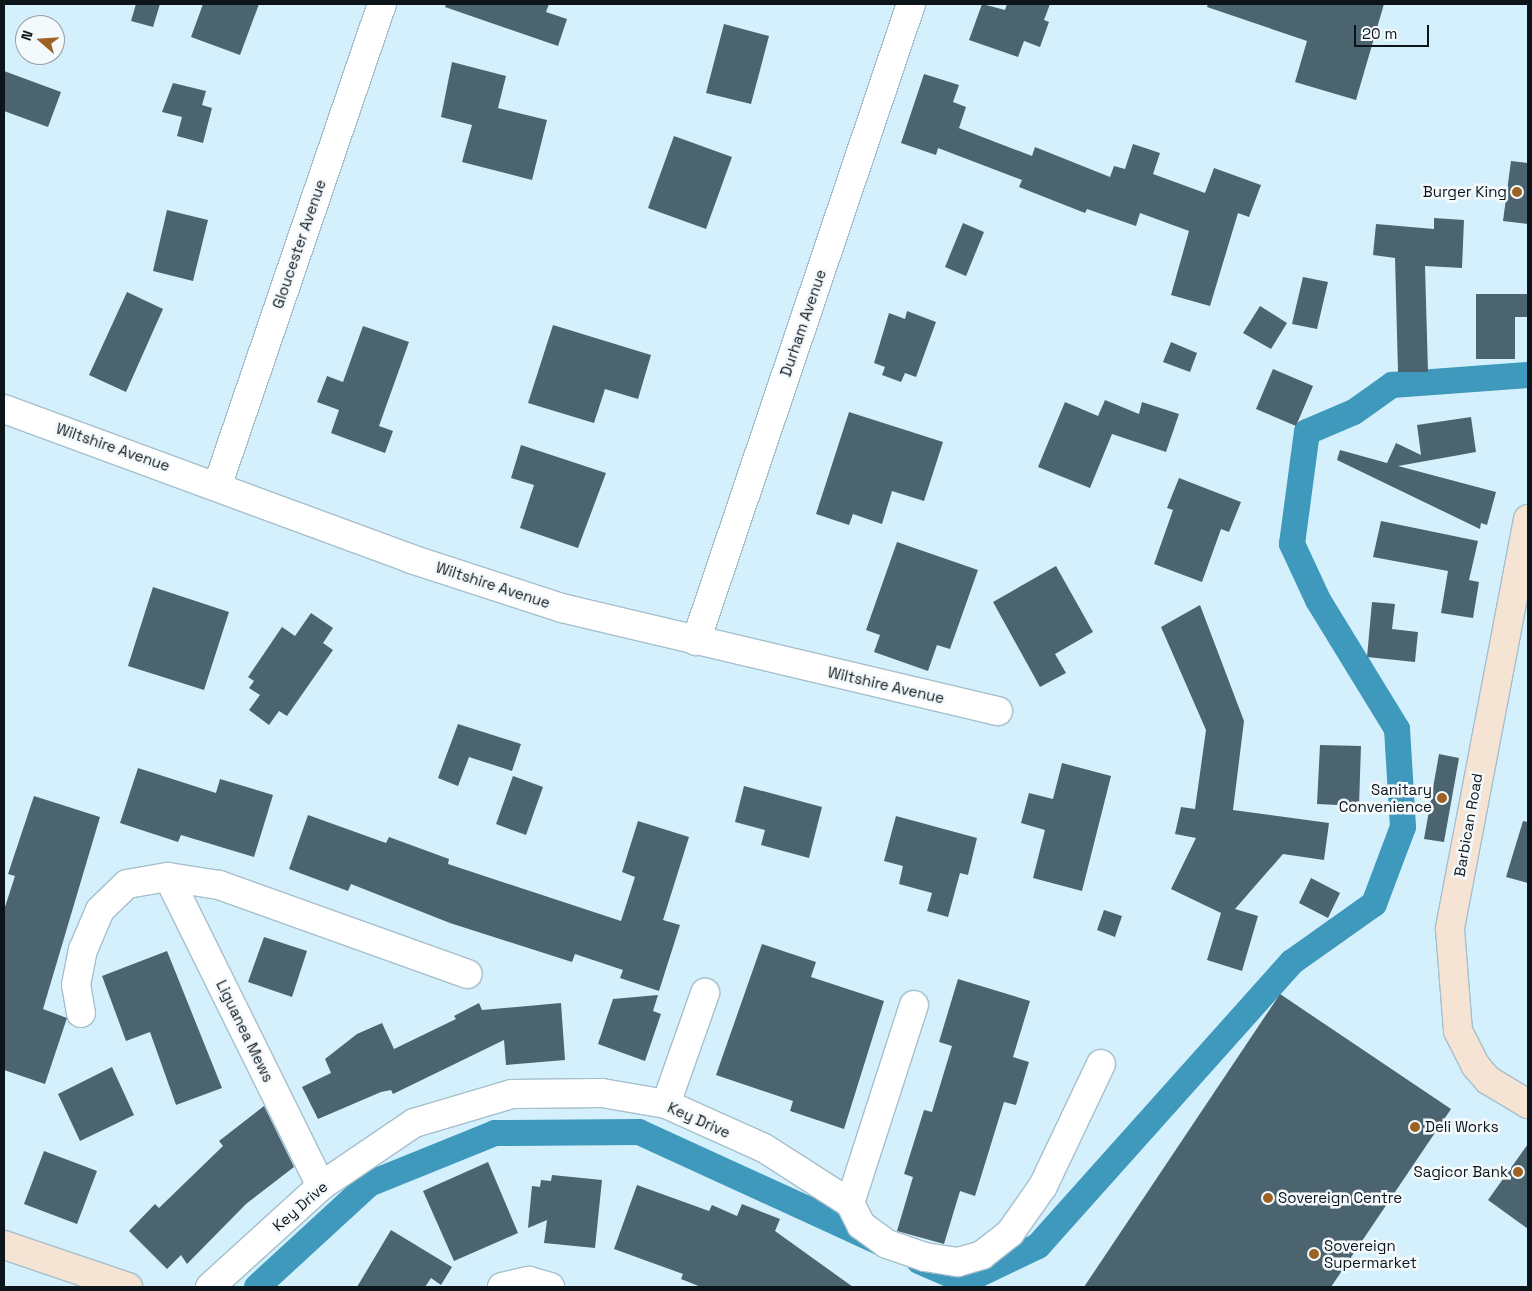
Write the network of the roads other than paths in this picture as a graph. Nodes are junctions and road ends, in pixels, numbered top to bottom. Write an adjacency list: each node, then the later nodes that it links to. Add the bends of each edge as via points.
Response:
1 (382, 4): 4 (street, Gloucester Avenue)
2 (911, 4): 6 (street, Durham Avenue)
3 (4, 409): 4 (street, Wiltshire Avenue)
4 (218, 484): 6 (street, Wiltshire Avenue, via 411,559 562,608)
5 (1528, 519): 15 (main road, Barbican Road, via 1450,929 1458,1031 1475,1065 1488,1080)
6 (696, 641): 7 (street, Wiltshire Avenue)
7 (998, 711)
8 (168, 877): 9 (street, via 220,885); 12 (street, via 127,884 100,910 82,950 76,985); 16 (street, Liguanea Mews)
9 (468, 974)
10 (705, 994): 14 (street)
11 (914, 1005): 17 (street)
12 (82, 1012)
13 (1101, 1064): 17 (street, via 1043,1186 1010,1234 982,1255 958,1262 925,1257 887,1244 860,1225)
14 (666, 1104): 16 (street, Key Drive, via 602,1093 512,1094 414,1123); 17 (street, Key Drive, via 764,1148)
15 (1528, 1104)
16 (321, 1186): 20 (street, Key Drive)
17 (850, 1203)
18 (4, 1245): 19 (main road)
19 (128, 1287)
20 (210, 1287)
21 (502, 1287): 22 (street, via 529,1281)
22 (550, 1287)

